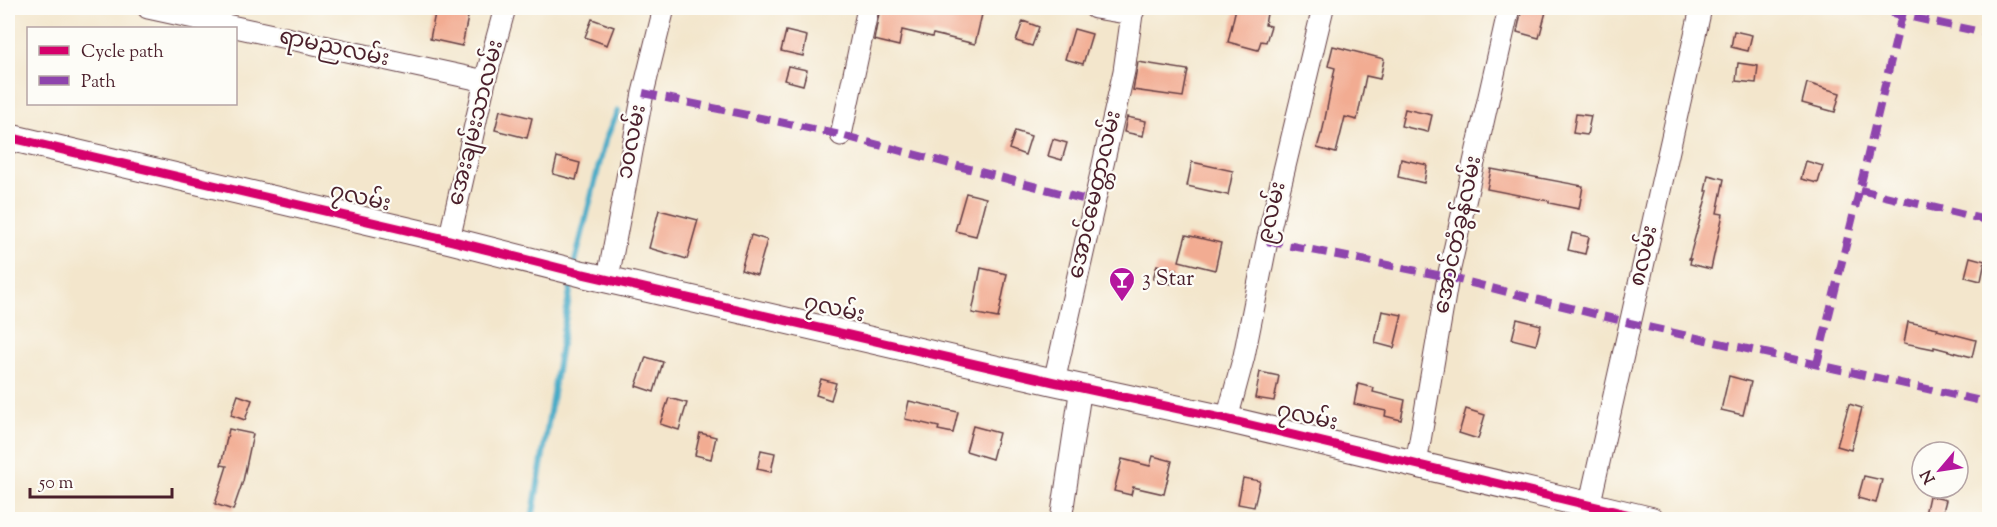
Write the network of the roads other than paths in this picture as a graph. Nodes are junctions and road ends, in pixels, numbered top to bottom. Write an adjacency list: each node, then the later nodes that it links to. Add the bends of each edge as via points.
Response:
1 (148, 8): 10 (street, ရာမညလမ်း)
2 (506, 8): 12 (street, အေးချမ်းသာလမ်း)
3 (664, 8): 16 (street, ၁၀လမ်း)
4 (868, 8): 13 (street)
5 (1095, 8): 9 (street)
6 (1323, 8): 19 (street, ၉လမ်း)
7 (1509, 8): 20 (street, အောင်တံခွန်လမ်း, via 1448,277)
8 (1701, 8): 21 (street, ၈လမ်း)
9 (1133, 11): 17 (street, အောင်မေတ္တာလမ်း, via 1124,71)
10 (236, 27)
11 (237, 27): 12 (street, ရာမညလမ်း)
12 (486, 81): 15 (street, အေးချမ်းသာလမ်း)
13 (842, 135)
14 (8, 137): 15 (street, ၇လမ်း)
15 (449, 240): 16 (street, ၇လမ်း)
16 (595, 276): 17 (street, ၇လမ်း)
17 (1053, 381): 18 (street, ၇လမ်း)
18 (1081, 387): 19 (street, ၇လမ်း); 22 (street)
19 (1227, 419): 20 (street, ၇လမ်း)
20 (1416, 464): 21 (street, ၇လမ်း)
21 (1588, 512): 23 (street, ၇လမ်း)
22 (1061, 519)
23 (1651, 519)

